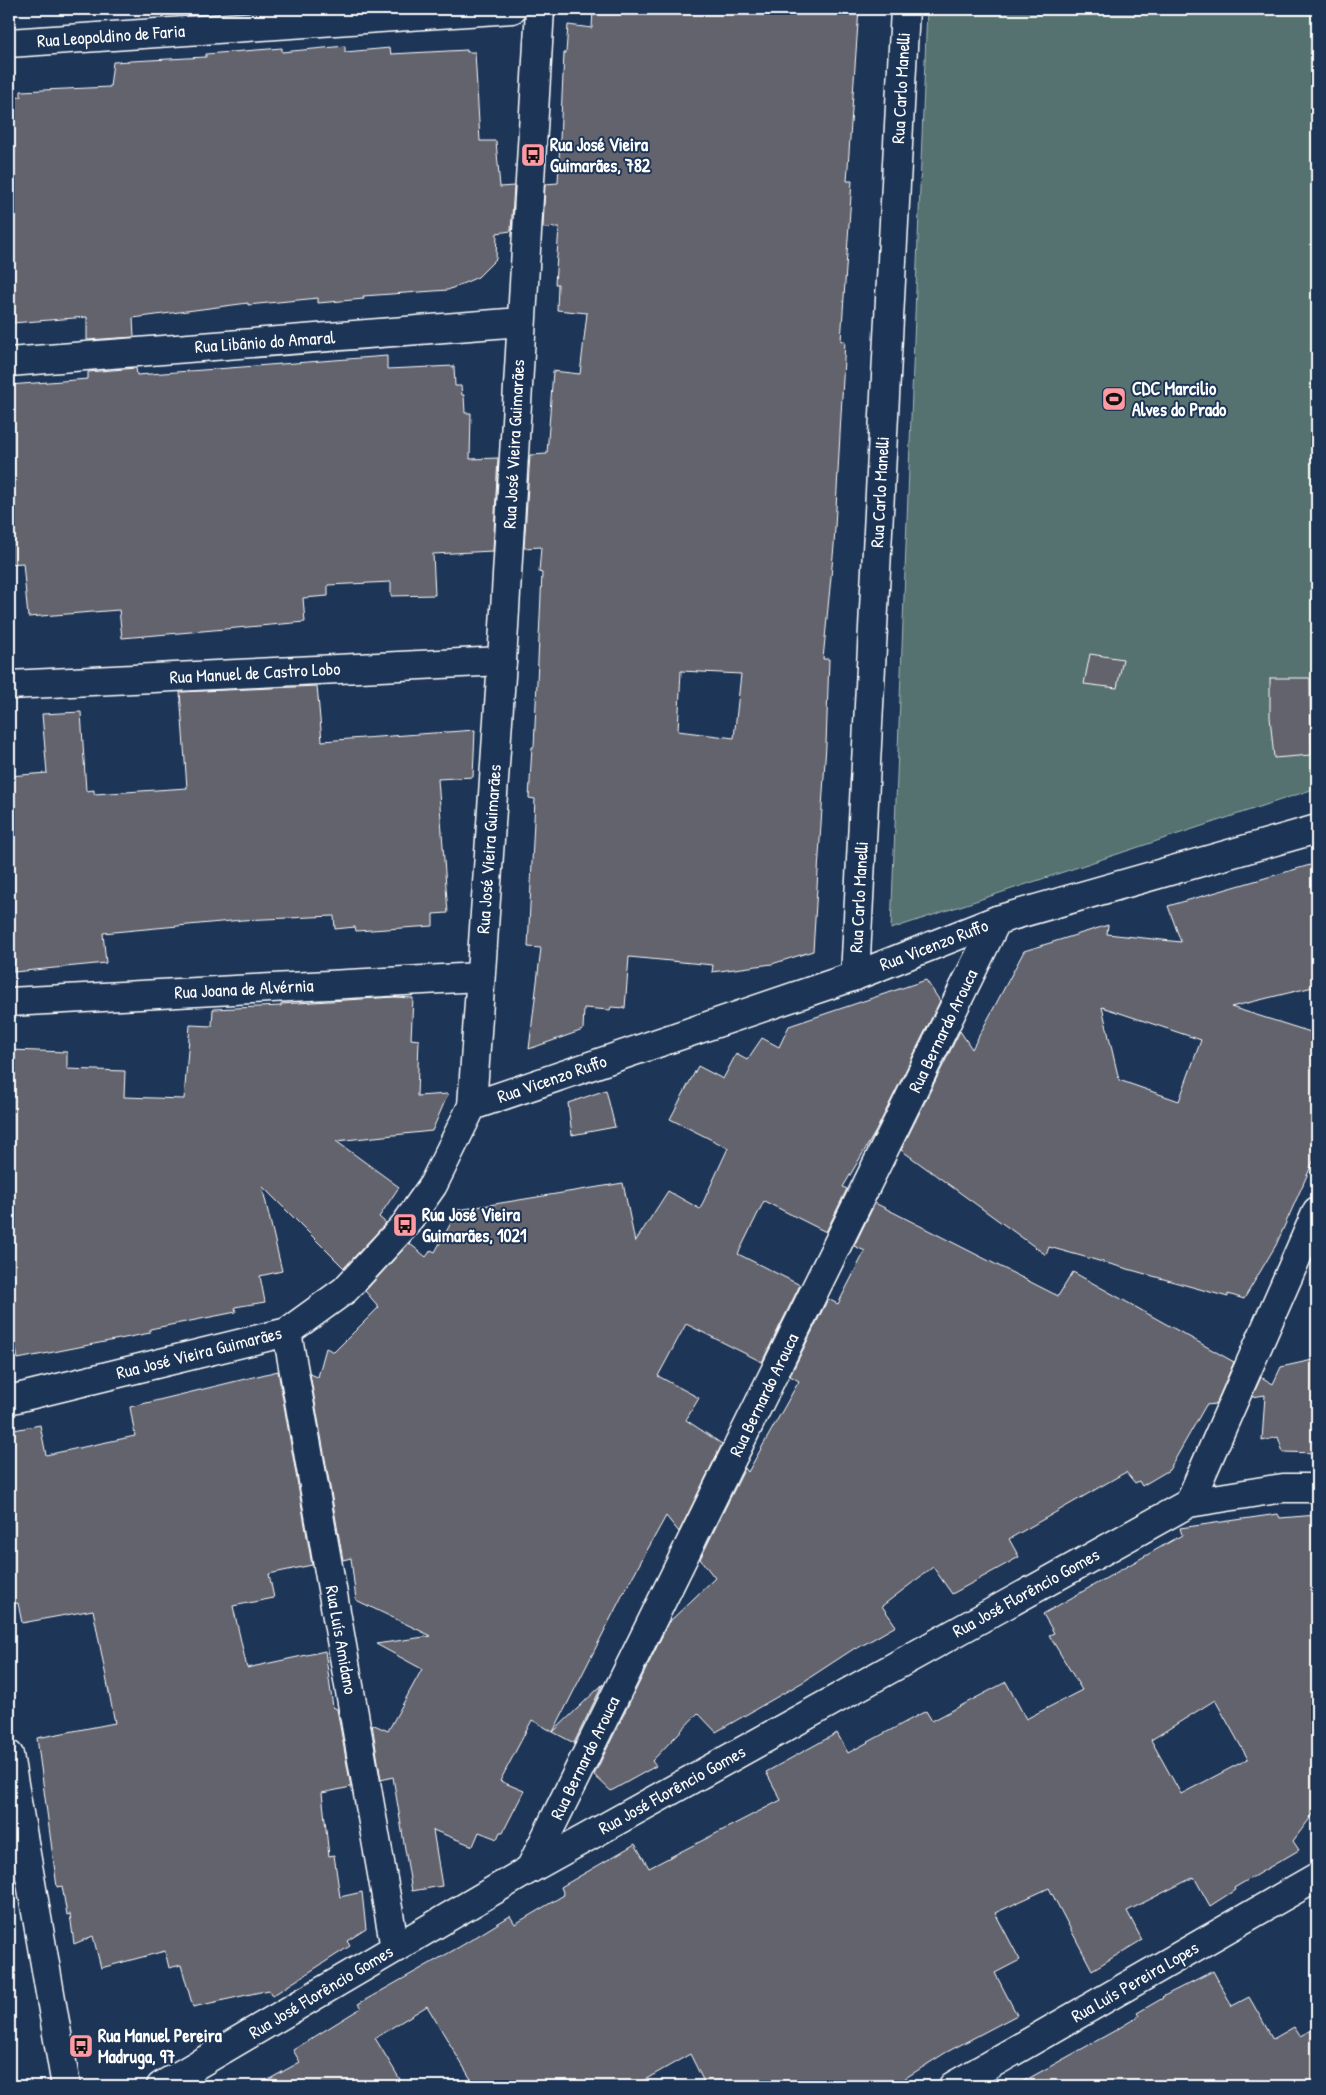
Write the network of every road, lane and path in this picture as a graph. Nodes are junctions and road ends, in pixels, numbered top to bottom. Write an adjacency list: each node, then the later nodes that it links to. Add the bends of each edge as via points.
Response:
1 (512, 9): 4 (street, Rua Leopoldino de Faria)
2 (540, 9): 5 (street, Rua José Vieira Guimarães)
3 (905, 9): 12 (street, Rua Carlo Manelli)
4 (9, 43)
5 (521, 322): 6 (street, Rua Libânio do Amaral); 7 (street, Rua José Vieira Guimarães)
6 (9, 362)
7 (502, 661): 8 (street, Rua Manuel de Castro Lobo); 11 (street, Rua José Vieira Guimarães)
8 (9, 685)
9 (1317, 829): 10 (street, Rua Vicenzo Ruffo)
10 (997, 920): 12 (street, Rua Vicenzo Ruffo); 21 (street, Rua Bernardo Arouca)
11 (480, 976): 13 (street, Rua Joana de Alvérnia); 14 (street, Rua José Vieira Guimarães)
12 (855, 976): 14 (street, Rua Vicenzo Ruffo)
13 (9, 1002)
14 (472, 1106): 16 (street, Rua José Vieira Guimarães, via 433,1184 405,1225 345,1290)
15 (1317, 1211): 19 (street)
16 (287, 1332): 17 (street, Rua José Vieira Guimarães); 23 (street, Rua Luís Amidano)
17 (9, 1400)
18 (1317, 1488): 19 (street, Rua José Florêncio Gomes, via 1284,1488)
19 (1189, 1503): 21 (street, Rua José Florêncio Gomes)
20 (9, 1755): 24 (street)
21 (530, 1869): 23 (street, Rua José Florêncio Gomes)
22 (1317, 1877): 26 (street, Rua Luís Pereira Lopes)
23 (395, 1948): 25 (street, Rua José Florêncio Gomes)
24 (66, 2086)
25 (161, 2086)
26 (953, 2086)

